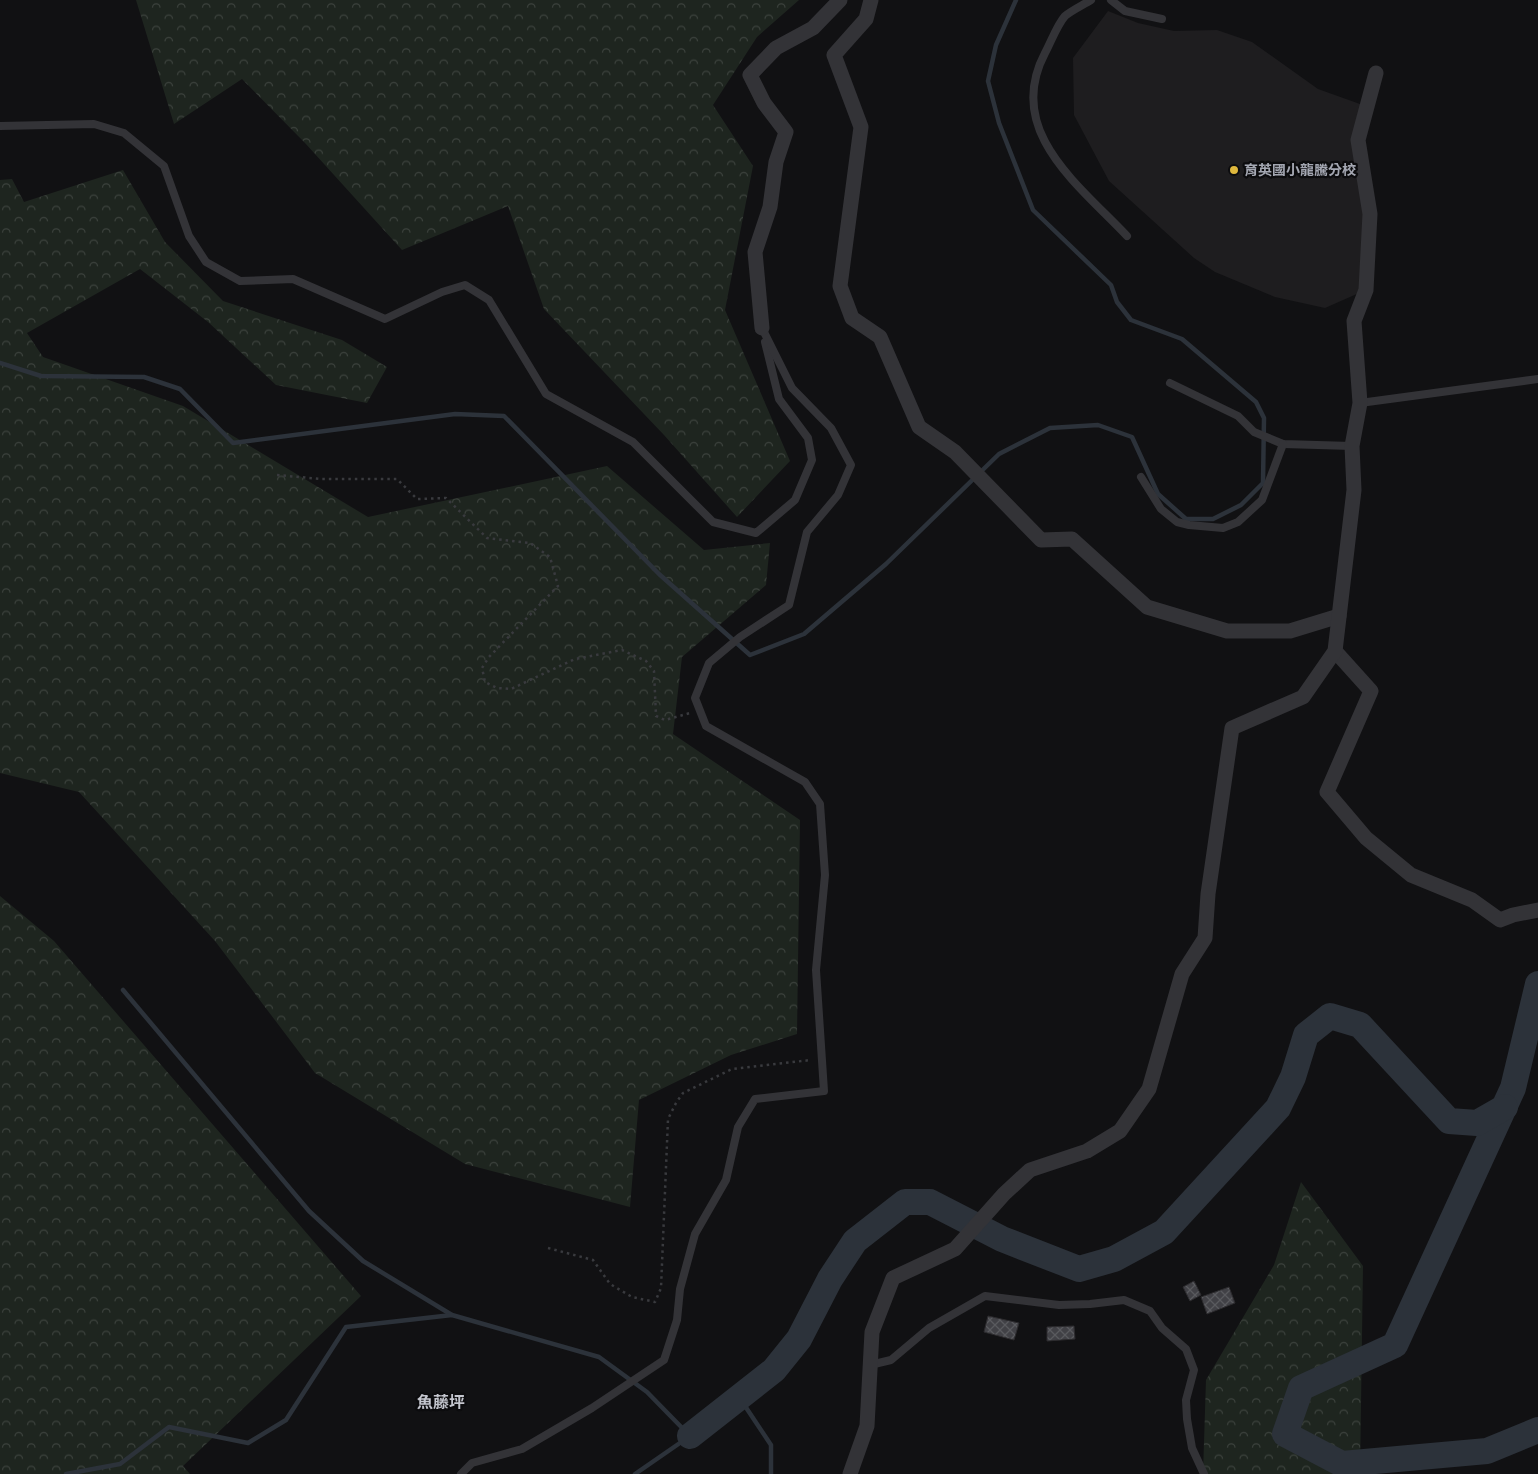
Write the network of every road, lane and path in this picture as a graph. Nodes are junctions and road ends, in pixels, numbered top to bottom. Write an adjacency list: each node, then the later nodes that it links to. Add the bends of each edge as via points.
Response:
1 (840, 0): 9 (street, via 813,28 776,48 750,75 764,104 786,132 776,162 770,207 754,252)
2 (871, 0): 17 (street, via 866,19 834,55 861,127 840,286 852,318 880,337 920,427 955,452 1041,540 1072,539 1147,607 1227,631 1290,631)
3 (1091, 0): 8 (lane, via 1065,16 1038,68 1032,92 1036,124 1055,160)
4 (1112, 0): 5 (lane, via 1125,11)
5 (1162, 18)
6 (1376, 73): 12 (street, via 1358,140 1370,214 1366,290 1354,321)
7 (0, 126): 9 (lane, via 94,124 124,133 164,166 189,236 206,262 240,281 293,279 385,319 464,285 489,300 546,394 633,442 713,522 756,533 795,500 812,460 808,438 780,400)
8 (1127, 236)
9 (762, 328): 19 (lane, via 792,388 831,428 851,466 838,495 808,532 789,605 740,637 709,663 695,698)
10 (1538, 380): 12 (lane)
11 (1170, 383): 13 (lane, via 1238,416 1254,432)
12 (1360, 403): 14 (street)
13 (1282, 444): 14 (lane); 16 (lane, via 1262,500 1238,522 1223,528 1177,522 1161,509)
14 (1352, 446): 17 (street, via 1354,490)
15 (277, 475): 19 (path, via 321,479 397,479 417,499 446,498 487,538 530,542 550,557 558,586 489,657 482,668 485,682 497,688 511,689 575,659 622,650 646,661 654,671 656,716 665,720)
16 (1142, 477)
17 (1339, 616): 18 (street)
18 (1334, 651): 20 (street, via 1371,690 1326,792 1366,838 1411,875 1472,900 1500,920); 23 (street, via 1303,697 1232,728 1208,894 1205,938 1182,974 1148,1089 1120,1131 1087,1151 1030,1170 955,1249 893,1278 872,1332)
19 (699, 709): 21 (lane, via 706,726 805,782 820,804 825,875 816,970)
20 (1538, 910)
21 (822, 1059): 22 (path, via 732,1069 683,1094 676,1102 668,1119 661,1288 655,1302 632,1297 610,1284 593,1260); 24 (lane, via 824,1091 755,1099 738,1127 726,1180 695,1234 680,1289 677,1320 664,1360 522,1449 472,1463)
22 (548, 1248)
23 (870, 1365): 25 (street, via 867,1426); 26 (lane, via 891,1360 929,1328 986,1296 1059,1305 1124,1300 1150,1311 1162,1328 1186,1349 1194,1370 1186,1400 1187,1419 1192,1448)
24 (461, 1474)
25 (850, 1474)
26 (1204, 1474)

